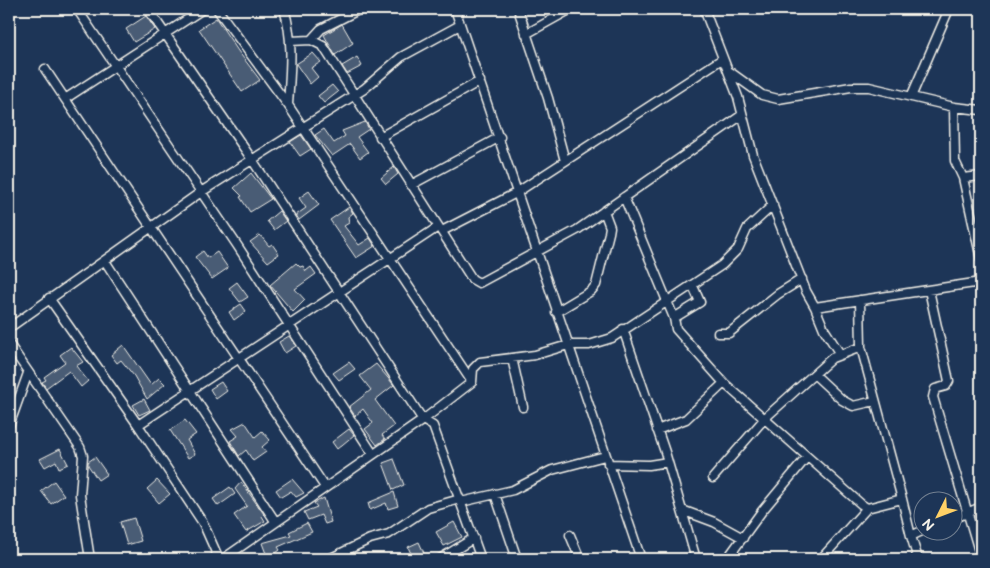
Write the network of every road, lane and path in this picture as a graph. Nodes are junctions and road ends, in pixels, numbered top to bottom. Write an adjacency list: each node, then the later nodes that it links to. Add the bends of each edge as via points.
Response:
1 (77, 9): 18 (street)
2 (148, 9): 14 (street)
3 (203, 9): 14 (street)
4 (217, 9): 25 (street)
5 (284, 9): 16 (street)
6 (360, 9): 15 (street, via 321,29)
7 (455, 9): 12 (street)
8 (518, 9): 13 (street)
9 (571, 9): 13 (street)
10 (704, 9): 17 (street)
11 (949, 9): 23 (street)
12 (460, 24): 21 (street); 22 (street, via 401,56 375,81)
13 (526, 34): 33 (street)
14 (164, 35): 18 (street); 32 (street)
15 (311, 40): 16 (street); 22 (street, via 324,46)
16 (290, 41): 25 (street, via 292,58)
17 (722, 59): 20 (street); 33 (street)
18 (114, 67): 24 (street); 37 (street)
19 (45, 69): 24 (street)
20 (729, 71): 23 (street, via 770,98 851,87 869,87); 28 (street)
21 (480, 81): 30 (street); 31 (street)
22 (353, 95): 29 (street); 30 (street)
23 (911, 97): 26 (street)
24 (65, 99): 42 (street)
25 (288, 105): 29 (street)
26 (954, 107): 27 (street); 35 (street, via 956,161)
27 (981, 110)
28 (742, 115): 39 (street); 40 (street, via 753,155)
29 (302, 128): 32 (street); 45 (street)
30 (380, 137): 36 (street)
31 (500, 137): 36 (street); 38 (street)
32 (253, 160): 37 (street); 52 (street)
33 (565, 161): 38 (street)
34 (981, 176): 35 (street)
35 (964, 178): 46 (street)
36 (411, 185): 43 (street)
37 (201, 192): 42 (street); 59 (street)
38 (516, 193): 43 (street); 44 (street)
39 (624, 197): 41 (street); 55 (street)
40 (773, 205): 48 (street); 50 (street, via 747,229 734,254)
41 (604, 211): 44 (street); 57 (street, via 610,227 596,285)
42 (151, 228): 47 (street); 68 (street)
43 (440, 229): 44 (street, via 476,282 482,283); 45 (street)
44 (536, 252): 57 (street)
45 (388, 259): 52 (street); 71 (street)
46 (981, 259)
47 (105, 261): 53 (street); 73 (street)
48 (802, 279): 56 (street); 62 (street, via 729,332)
49 (981, 282): 51 (street)
50 (692, 286): 55 (street); 58 (street, via 700,302)
51 (929, 290): 54 (street); 93 (street, via 949,381 946,386 935,389 933,397)
52 (338, 292): 59 (street); 77 (street)
53 (49, 298): 60 (street); 78 (street)
54 (860, 300): 56 (street); 65 (street)
55 (666, 301): 58 (street); 61 (street)
56 (815, 307): 66 (street)
57 (556, 312): 64 (street)
58 (674, 318): 72 (street, via 676,329)
59 (289, 325): 68 (street); 81 (street)
60 (9, 328)
61 (623, 329): 64 (street, via 612,338 589,345); 80 (street)
62 (718, 333)
63 (9, 344): 69 (street)
64 (568, 345): 67 (street); 83 (street)
65 (861, 346): 66 (street); 74 (street)
66 (840, 354): 70 (street)
67 (512, 358): 71 (street, via 480,362 473,369); 75 (street)
68 (238, 359): 73 (street); 86 (street)
69 (28, 373): 79 (street); 102 (street, via 83,456 80,495)
70 (814, 374): 74 (street, via 852,406); 76 (street)
71 (472, 382): 77 (street)
72 (724, 383): 76 (street); 80 (street, via 686,419)
73 (189, 392): 78 (street); 95 (street)
74 (875, 401): 88 (street)
75 (523, 407)
76 (765, 418): 82 (street); 85 (street)
77 (423, 420): 81 (street); 89 (street, via 433,426)
78 (138, 425): 103 (street, via 203,523)
79 (9, 426)
80 (657, 430): 84 (street)
81 (373, 454): 86 (street)
82 (807, 457): 91 (street); 99 (street)
83 (606, 460): 84 (street, via 649,465); 87 (street, via 552,470 513,490); 110 (street)
84 (668, 462): 92 (street)
85 (713, 478)
86 (325, 487): 95 (street)
87 (495, 494): 89 (street); 108 (street)
88 (902, 499): 91 (street); 97 (street)
89 (460, 501): 98 (street); 100 (street, via 428,508 394,532)
90 (981, 507): 93 (street)
91 (867, 508): 113 (street)
92 (682, 510): 99 (street, via 714,522); 111 (street)
93 (968, 513): 94 (street); 101 (street)
94 (962, 515)
95 (275, 521): 104 (street)
96 (570, 535): 109 (street)
97 (910, 536): 114 (street)
98 (474, 538): 106 (street); 107 (street)
99 (742, 538): 112 (street)
100 (345, 556): 105 (street)
101 (981, 558)
102 (90, 559)
103 (219, 559)
104 (223, 559)
105 (329, 559)
106 (440, 559)
107 (482, 559)
108 (517, 559)
109 (580, 559)
110 (641, 559)
111 (696, 559)
112 (727, 559)
113 (821, 559)
114 (918, 559)

